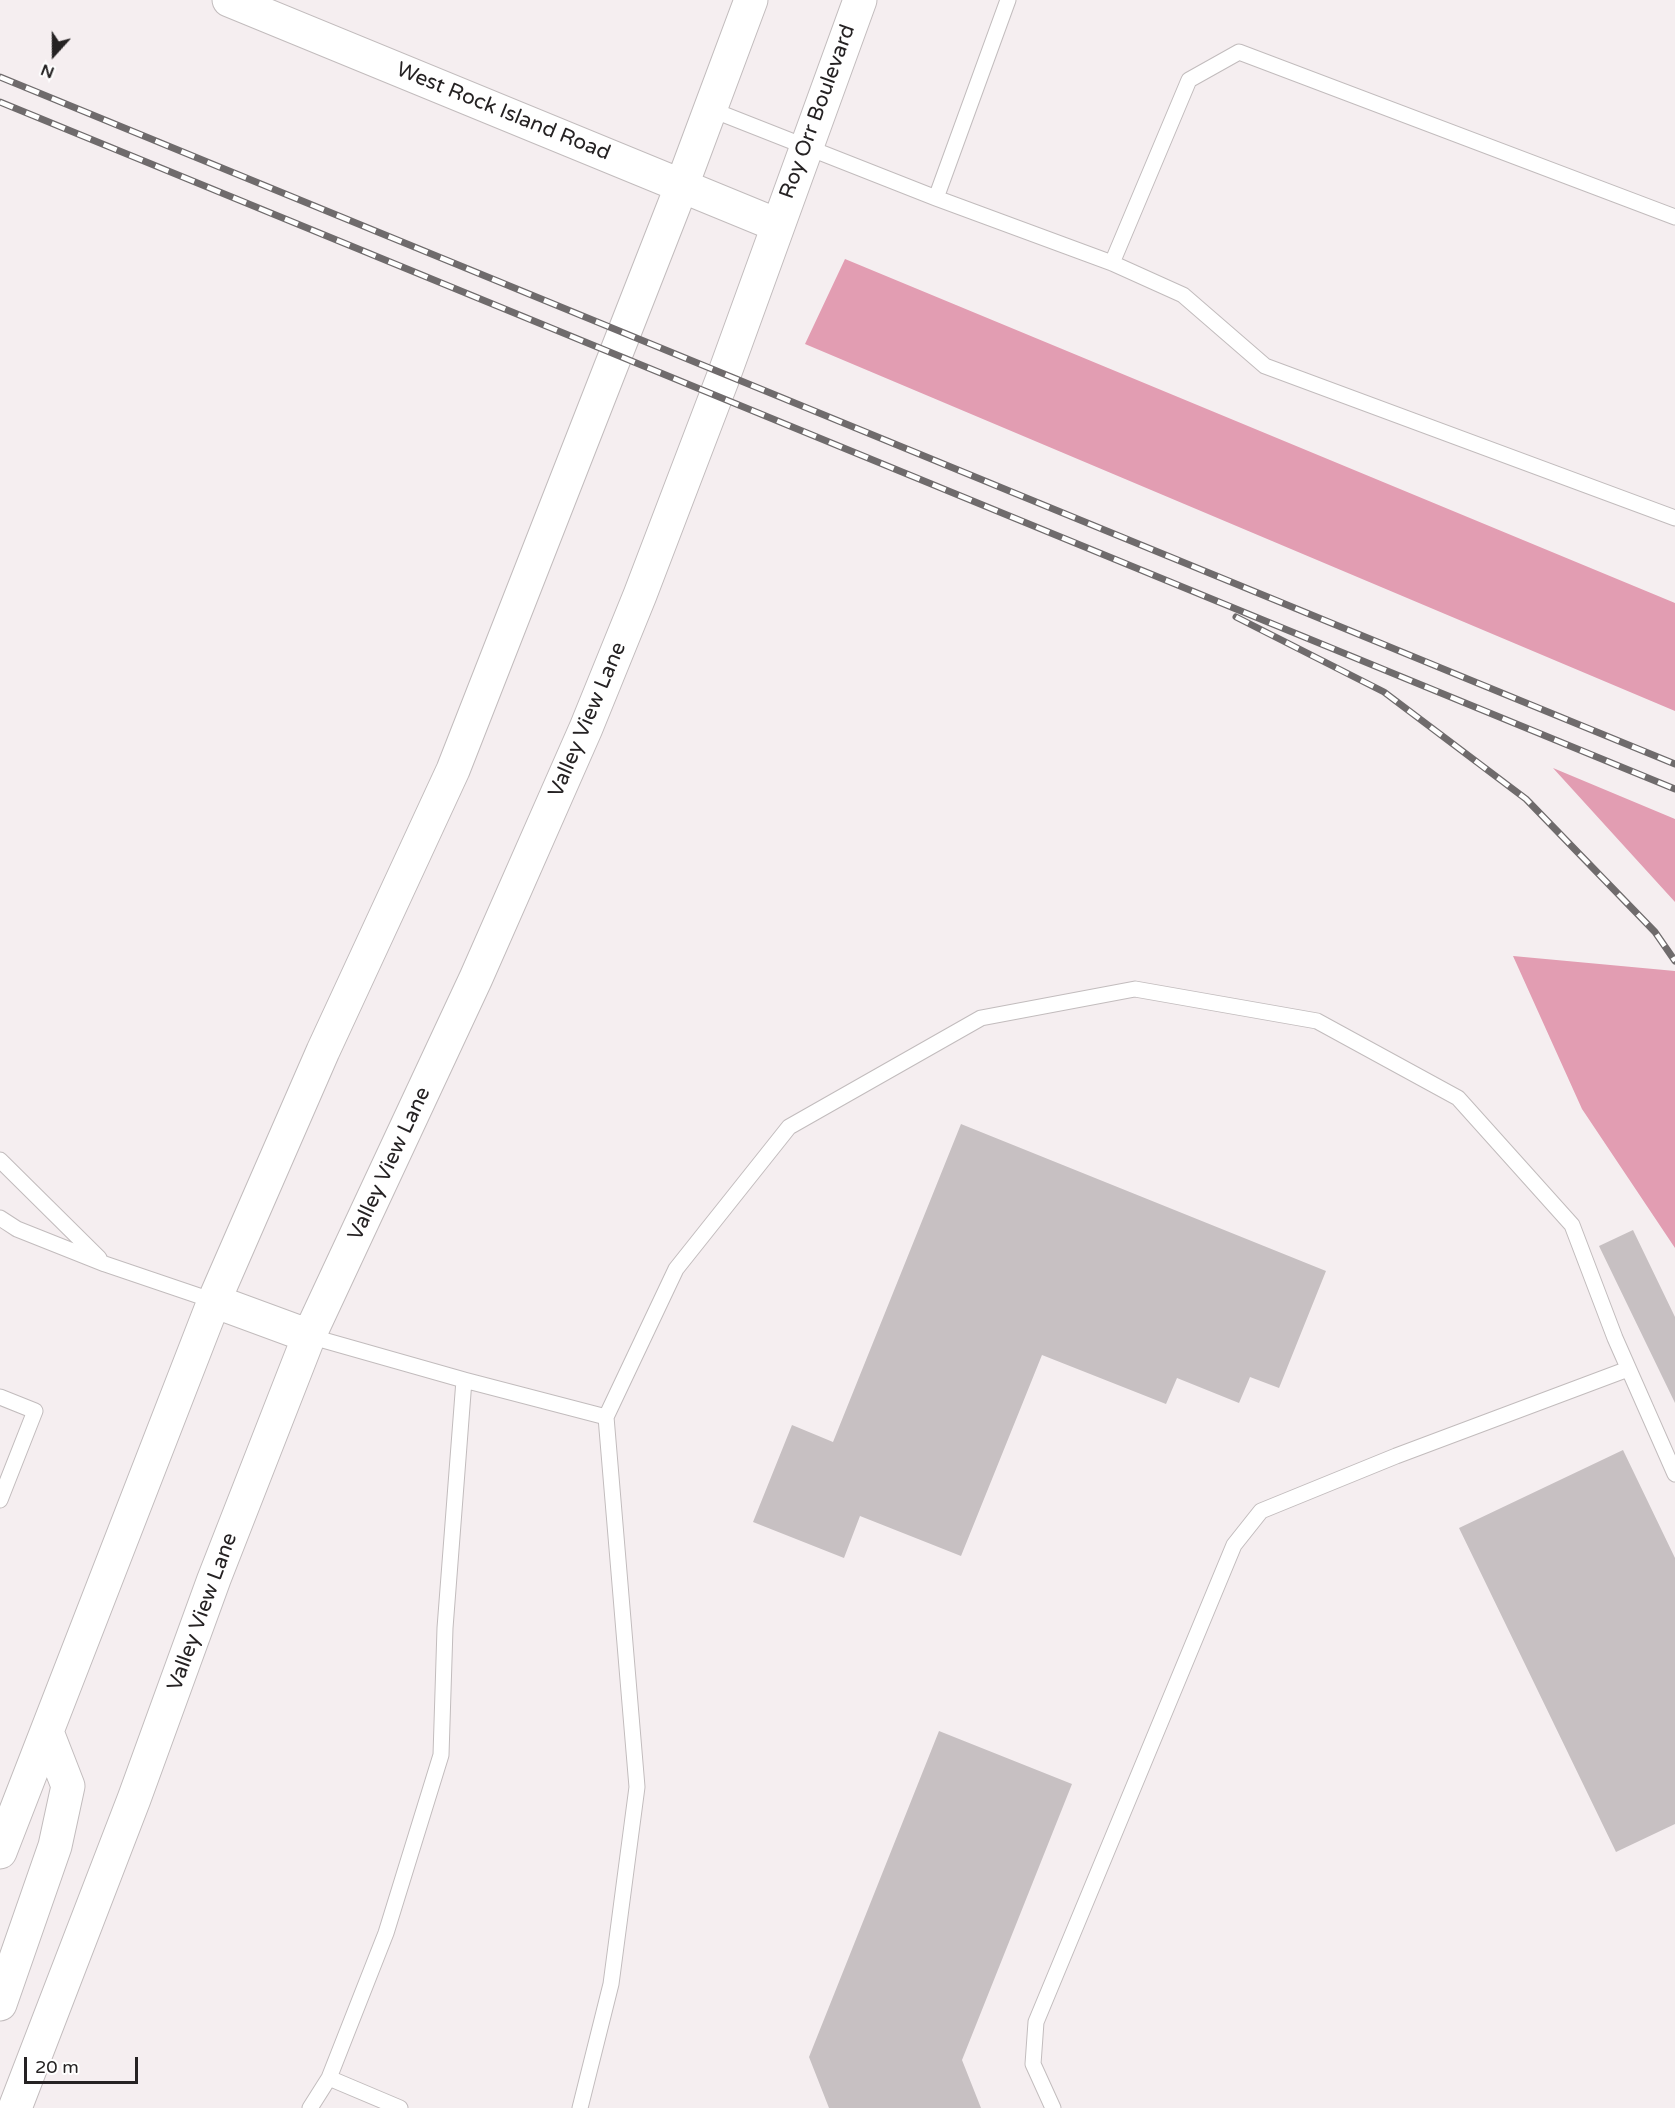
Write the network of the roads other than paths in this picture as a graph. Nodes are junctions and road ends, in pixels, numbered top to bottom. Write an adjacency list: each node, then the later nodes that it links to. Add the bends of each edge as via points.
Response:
1 (230, 0): 7 (main road, West Rock Island Road)
2 (751, 0): 5 (main road)
3 (860, 0): 6 (main road, Roy Orr Boulevard)
4 (1008, 0): 8 (lane)
5 (710, 109): 6 (lane); 7 (main road)
6 (806, 147): 8 (lane); 10 (main road, Roy Orr Boulevard)
7 (682, 185): 10 (main road, West Rock Island Road); 16 (main road, via 453,770 323,1051)
8 (936, 198): 11 (lane)
9 (1675, 217): 11 (lane, via 1239,52 1189,80)
10 (777, 225): 17 (main road, Valley View Lane, via 724,375 586,728 476,978)
11 (1112, 263): 12 (lane, via 1183,295 1265,366)
12 (1675, 518)
13 (0, 1160): 15 (lane)
14 (0, 1218): 15 (lane)
15 (105, 1264): 16 (lane)
16 (214, 1301): 17 (main road); 24 (main road)
17 (309, 1336): 19 (lane); 28 (main road, Valley View Lane)
18 (1628, 1369): 21 (lane, via 1572,1225 1458,1098 1317,1021 1136,989 981,1018 789,1127 676,1269); 22 (lane); 32 (lane, via 1396,1455 1261,1511 1234,1545 1036,2022 1033,2064)
19 (464, 1380): 21 (lane); 27 (lane, via 445,1628 441,1755 386,1933)
20 (0, 1397): 23 (lane, via 35,1411)
21 (606, 1418): 31 (lane, via 637,1787 611,1984)
22 (1675, 1474)
23 (0, 1500)
24 (46, 1732): 25 (main road); 26 (main road, via 68,1786 56,1846)
25 (0, 1852)
26 (0, 2004)
27 (329, 2078): 29 (lane); 30 (lane)
28 (15, 2108)
29 (309, 2108)
30 (400, 2108)
31 (580, 2108)
32 (1053, 2108)

